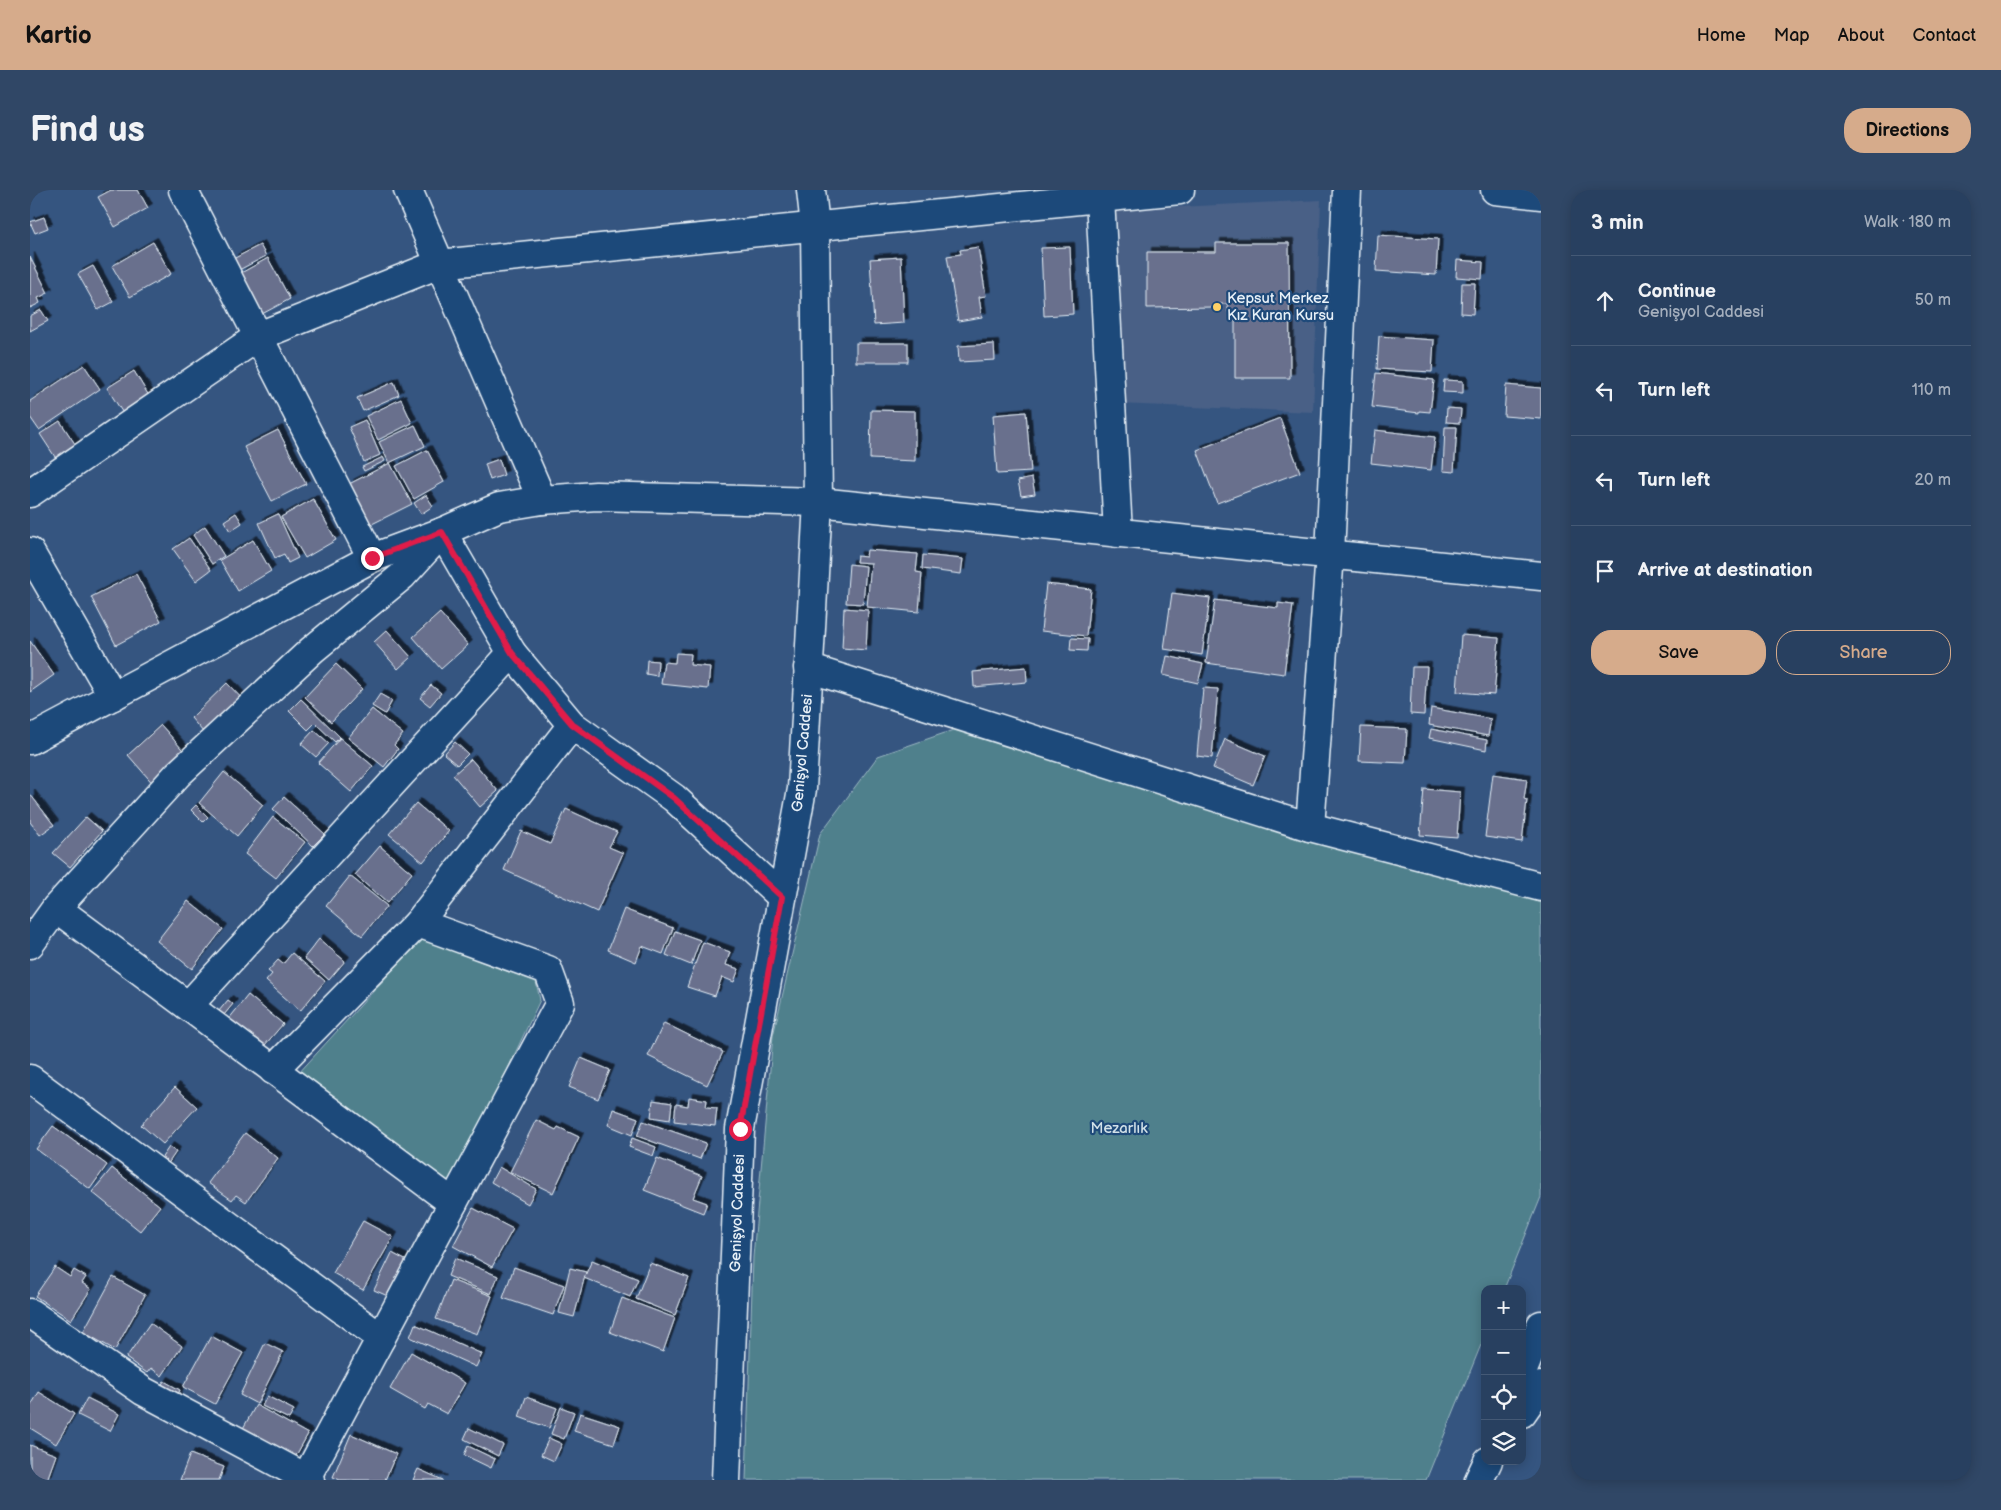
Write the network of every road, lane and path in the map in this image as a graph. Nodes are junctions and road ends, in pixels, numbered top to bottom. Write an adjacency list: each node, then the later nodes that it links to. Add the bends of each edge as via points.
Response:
1 (183, 190): 11 (street)
2 (408, 190): 10 (street)
3 (811, 190): 9 (street, Genişyol Caddesi)
4 (1180, 190): 8 (street)
5 (1346, 190): 18 (street)
6 (1495, 190): 7 (street)
7 (1541, 195)
8 (1100, 198): 9 (street); 16 (street)
9 (815, 226): 10 (street); 14 (street, Genişyol Caddesi)
10 (439, 264): 11 (street); 13 (street)
11 (258, 336): 12 (street); 19 (street)
12 (30, 493)
13 (542, 500): 14 (street, via 596,496); 15 (street, via 499,507)
14 (818, 502): 16 (street); 22 (street, Genişyol Caddesi)
15 (442, 532): 19 (street); 21 (street); 29 (street, via 402,576 312,650 178,774)
16 (1118, 533): 18 (street)
17 (30, 552): 23 (street)
18 (1330, 554): 20 (street); 26 (street)
19 (372, 558): 23 (street)
20 (1541, 576)
21 (512, 653): 24 (street); 32 (street)
22 (808, 668): 26 (street); 28 (street, Genişyol Caddesi, via 802,788)
23 (113, 696): 25 (street)
24 (572, 724): 28 (street, via 674,798); 30 (street)
25 (30, 740)
26 (1310, 827): 27 (street)
27 (1541, 887)
28 (782, 897): 43 (street, Genişyol Caddesi, via 740,1129)
29 (56, 908): 31 (street); 32 (street)
30 (418, 923): 33 (street); 35 (street, via 548,970 560,1004)
31 (30, 944)
32 (188, 1006): 33 (street)
33 (273, 1070): 35 (street)
34 (30, 1079): 38 (street)
35 (453, 1204): 38 (street)
36 (30, 1312): 42 (street, via 143,1391)
37 (1541, 1325): 39 (street)
38 (381, 1338): 42 (street)
39 (1526, 1363)
40 (1541, 1386): 41 (street)
41 (1526, 1407)
42 (308, 1479)
43 (726, 1480)

